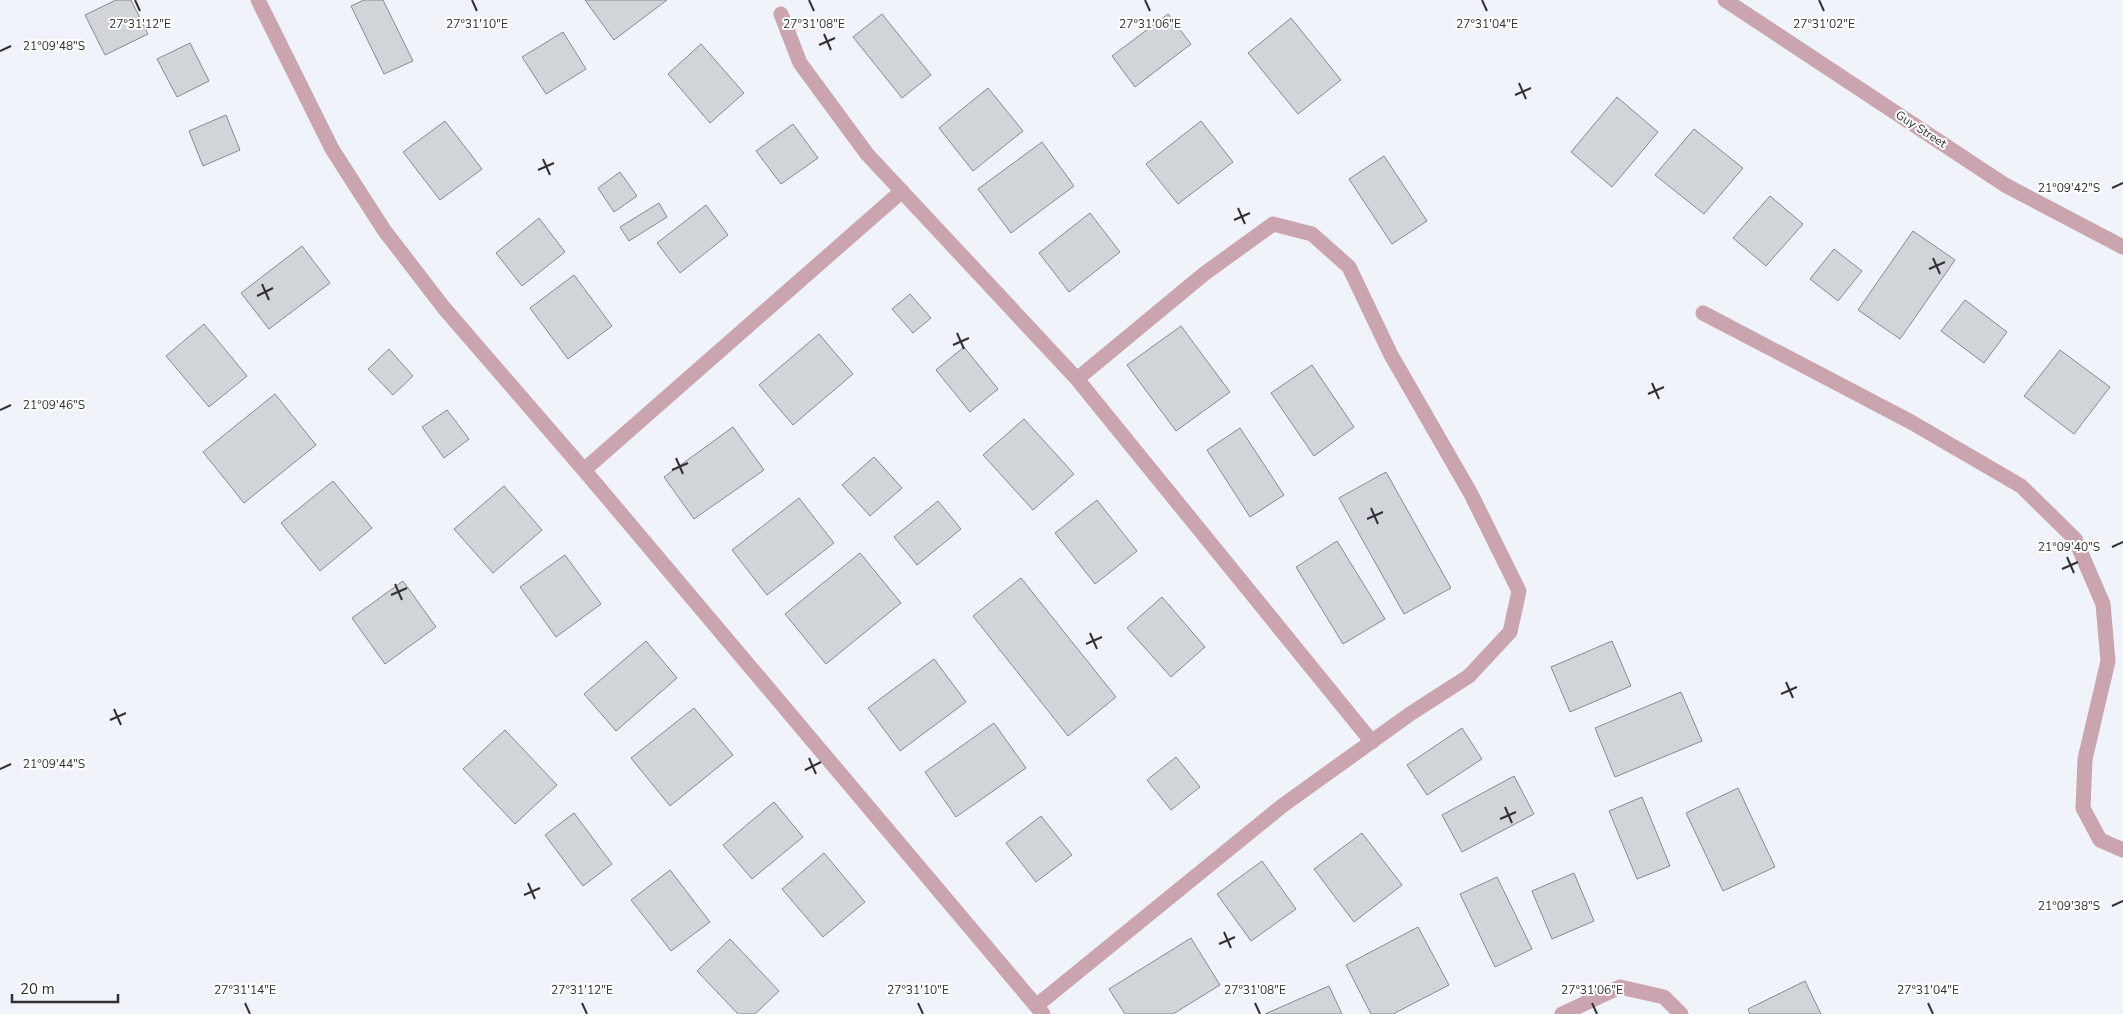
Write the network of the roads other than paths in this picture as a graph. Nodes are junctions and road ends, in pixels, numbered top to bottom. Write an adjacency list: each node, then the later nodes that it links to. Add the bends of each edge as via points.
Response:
1 (258, 0): 8 (street, via 332,149 384,230 444,308)
2 (1725, 0): 5 (street, Guy Street, via 2005,185)
3 (782, 14): 4 (street, via 800,63 867,154)
4 (902, 191): 7 (street); 8 (street)
5 (2123, 247)
6 (1703, 314): 10 (street, via 1911,422 2021,486 2075,539 2102,604 2108,661 2085,759 2083,808 2100,840)
7 (1077, 379): 9 (street); 9 (street, via 1204,274 1273,224 1312,234 1349,267 1392,355 1472,494 1519,591 1510,632 1469,676)
8 (584, 470): 11 (street)
9 (1372, 742): 11 (street, via 1282,806)
10 (2123, 850)
11 (1040, 1010)
12 (1562, 1014): 13 (street, via 1620,988 1664,997)
13 (1681, 1014)

